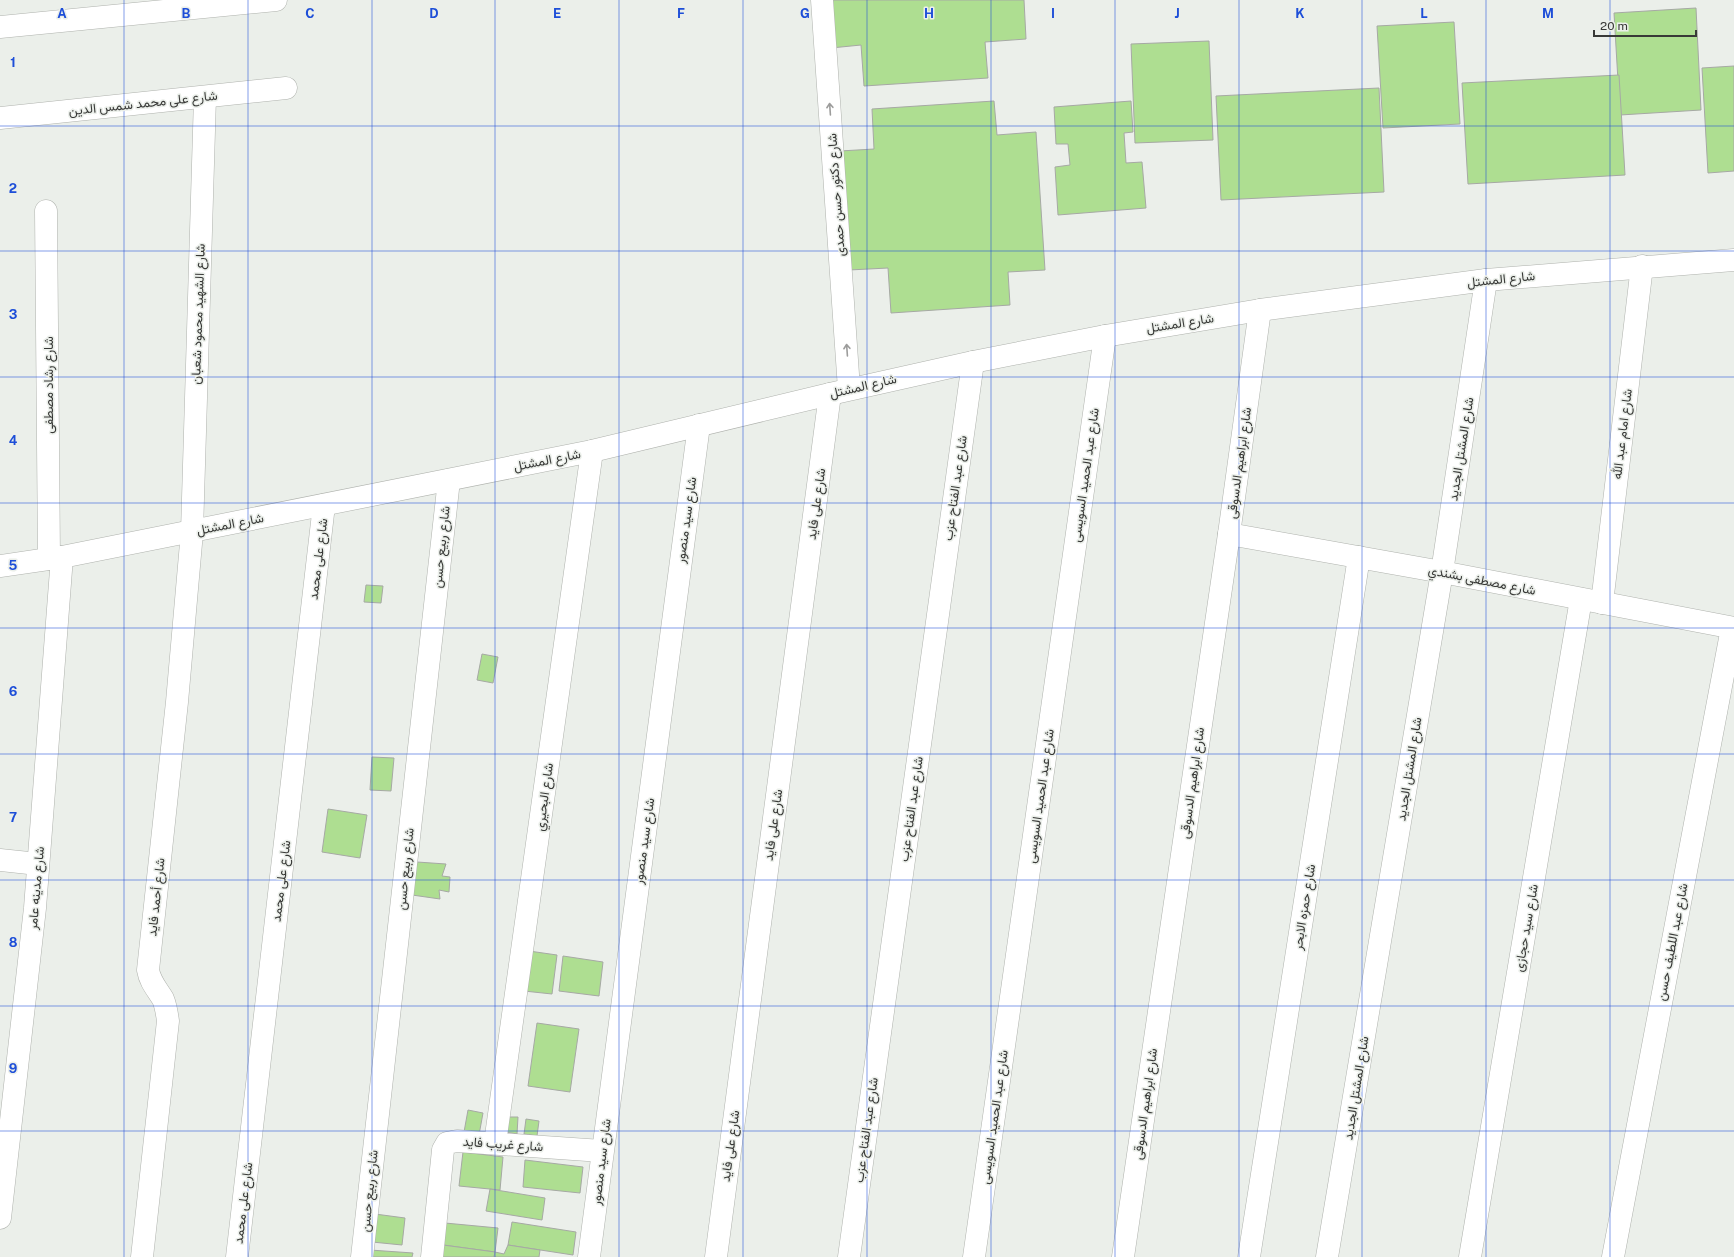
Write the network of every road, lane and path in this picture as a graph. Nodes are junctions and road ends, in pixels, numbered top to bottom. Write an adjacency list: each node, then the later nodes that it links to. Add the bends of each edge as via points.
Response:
1 (276, 0): 3 (street)
2 (822, 0): 14 (street, شارع دكتور حسن حمدى, one-way to 2)
3 (0, 27)
4 (286, 88): 5 (street, شارع على محمد شمس الدين)
5 (205, 97): 6 (street, شارع على محمد شمس الدين); 19 (street, شارع الشهيد محمود شعبان)
6 (0, 118)
7 (46, 211): 22 (street, شارع رشاد مصطفى)
8 (1734, 260): 9 (street, شارع المشتل)
9 (1642, 266): 10 (street, شارع المشتل); 26 (street, شارع امام عبد الله)
10 (1486, 280): 11 (street, شارع المشتل); 24 (street, شارع المشتل الجديد)
11 (1260, 310): 12 (street, شارع المشتل); 20 (street, شارع ابراهيم الدسوقى)
12 (1105, 336): 13 (street, شارع المشتل); 40 (street, شارع عبد الحميد السويسى)
13 (973, 362): 14 (street, شارع المشتل); 39 (street, شارع عبد الفتاح عزب)
14 (840, 392): 15 (street, شارع المشتل); 38 (street, شارع على فايد)
15 (699, 425): 16 (street, شارع المشتل); 31 (street, شارع سيد منصور)
16 (592, 451): 17 (street, شارع المشتل); 30 (street, شارع البحيري)
17 (449, 480): 18 (street, شارع المشتل); 35 (street, شارع ربيع حسن)
18 (324, 505): 19 (street, شارع المشتل); 34 (street, شارع على محمد)
19 (192, 532): 22 (street, شارع المشتل); 33 (street, شارع أحمد فايد, via 177,702 148,970 149,978 167,1009 168,1022)
20 (1229, 534): 21 (street, شارع مصطفى بشندي); 41 (street, شارع ابراهيم الدسوقى)
21 (1359, 557): 24 (street, شارع مصطفى بشندي); 42 (street, شارع حمزه الابحر)
22 (55, 558): 23 (street, شارع المشتل); 29 (street, شارع مدينه عامر)
23 (0, 566)
24 (1442, 572): 25 (street, شارع مصطفى بشندي); 43 (street, شارع المشتل الجديد)
25 (1581, 599): 26 (street, شارع مصطفى بشندي); 44 (street, شارع سيد حجازى)
26 (1602, 603): 27 (street, شارع مصطفى بشندي)
27 (1733, 628): 45 (street, شارع عبد اللطيف حسن)
28 (0, 860): 29 (street)
29 (38, 864): 32 (street, شارع مدينه عامر)
30 (495, 1143): 31 (street, شارع غريب فايد); 36 (street, شارع غريب فايد, via 457,1141 444,1146)
31 (602, 1151): 37 (street, شارع سيد منصور)
32 (0, 1218)
33 (142, 1257)
34 (237, 1257)
35 (362, 1257)
36 (432, 1257)
37 (589, 1257)
38 (716, 1257)
39 (849, 1257)
40 (974, 1257)
41 (1123, 1257)
42 (1249, 1257)
43 (1328, 1257)
44 (1470, 1257)
45 (1613, 1257)

